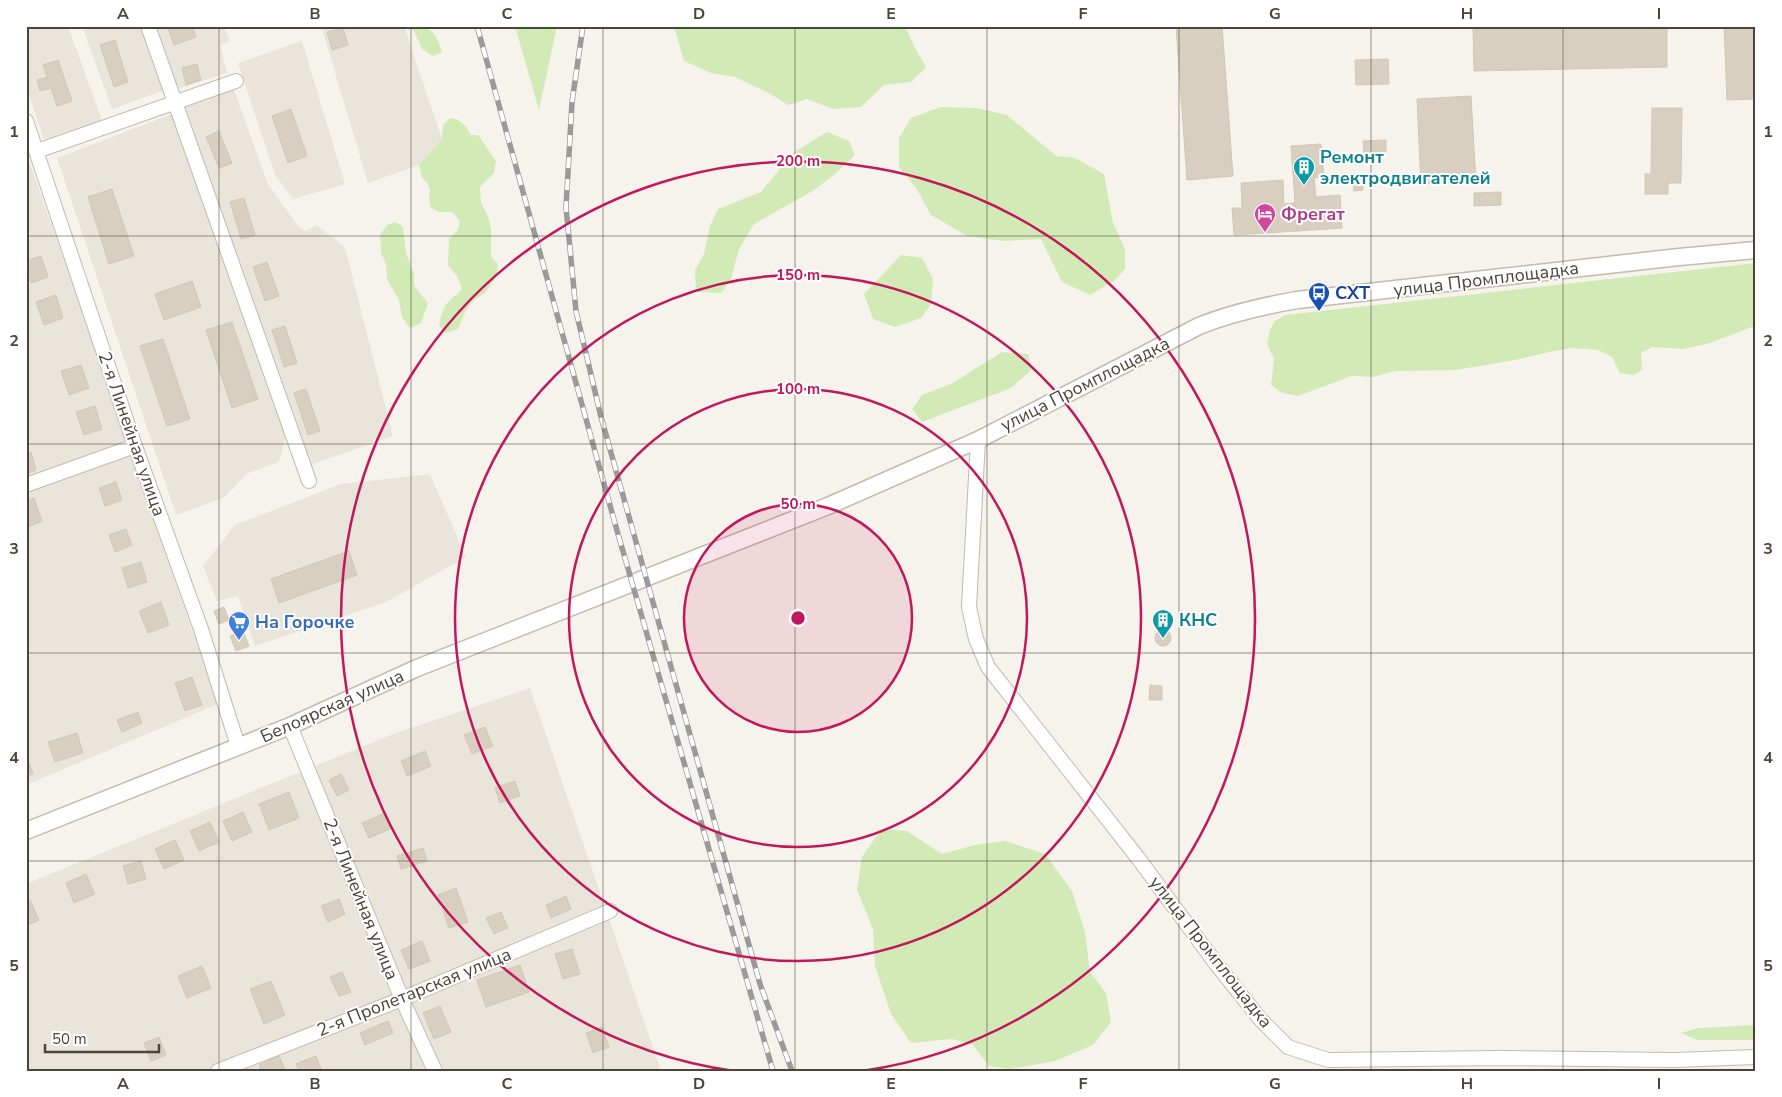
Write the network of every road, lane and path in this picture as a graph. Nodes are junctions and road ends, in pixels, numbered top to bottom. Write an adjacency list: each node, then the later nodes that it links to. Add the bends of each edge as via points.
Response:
1 (148, 26): 3 (street)
2 (236, 81): 3 (street)
3 (175, 103): 5 (street); 9 (street)
4 (26, 121): 5 (street, 2-я Линейная улица)
5 (37, 151): 8 (street, 2-я Линейная улица)
6 (1756, 250): 7 (street, улица Промплощадка, via 1297,300 1246,310 1199,326)
7 (978, 440): 11 (street, улица Промплощадка, via 828,506); 17 (street, улица Промплощадка, via 969,607 976,639 988,667 1138,858 1217,965 1261,1020 1288,1047 1328,1060)
8 (135, 446): 10 (street); 13 (street, 2-я Линейная улица, via 201,629)
9 (308, 481)
10 (26, 485)
11 (638, 582): 12 (street, Белоярская улица, via 417,668)
12 (290, 726): 13 (street, Белоярская улица); 16 (street, 2-я Линейная улица)
13 (238, 746): 14 (street, Белоярская улица)
14 (26, 831)
15 (610, 911): 16 (street, 2-я Пролетарская улица)
16 (402, 999): 18 (street, 2-я Пролетарская улица); 19 (street, 2-я Линейная улица)
17 (1756, 1057)
18 (218, 1071)
19 (436, 1071)

